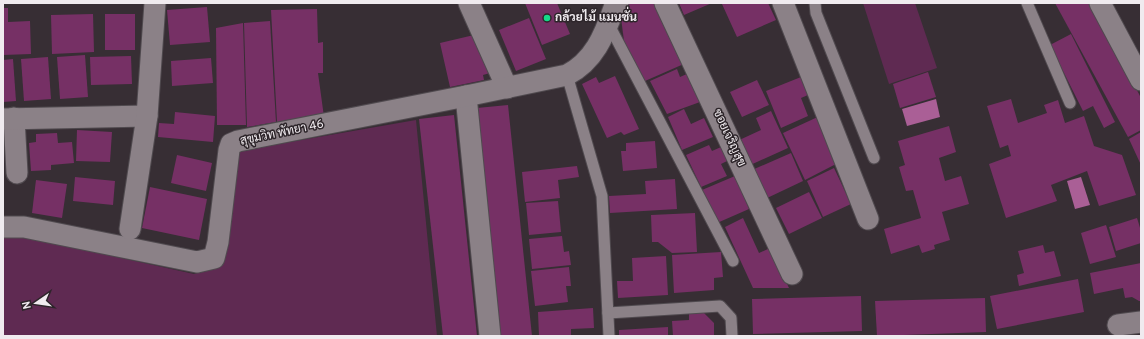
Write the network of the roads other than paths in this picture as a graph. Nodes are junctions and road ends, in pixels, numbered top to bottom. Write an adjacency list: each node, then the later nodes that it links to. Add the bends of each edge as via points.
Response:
1 (155, 3): 15 (street)
2 (469, 3): 12 (street)
3 (618, 3): 9 (street, สุขุมวิท พัทยา 46)
4 (665, 3): 23 (street, ซอยเจริญสุข)
5 (783, 3): 19 (street)
6 (815, 3): 17 (lane, via 816,12)
7 (1028, 3): 14 (lane)
8 (1100, 3): 11 (street)
9 (608, 23): 10 (street, สุขุมวิท พัทยา 46, via 596,50 577,70); 22 (lane)
10 (566, 75): 12 (street, สุขุมวิท พัทยา 46); 24 (lane, via 602,196)
11 (1141, 80)
12 (507, 88): 13 (street, สุขุมวิท พัทยา 46)
13 (466, 96): 20 (street, สุขุมวิท พัทยา 46, via 231,144 214,258 197,262 24,227); 27 (street)
14 (1070, 103)
15 (147, 116): 16 (street); 21 (street)
16 (9, 119): 18 (street)
17 (874, 158)
18 (17, 173)
19 (868, 219)
20 (3, 227)
21 (130, 229)
22 (733, 261)
23 (792, 274)
24 (608, 313): 28 (lane); 29 (lane, via 720,306 731,318)
25 (1141, 322): 26 (street)
26 (1118, 325)
27 (490, 336)
28 (609, 336)
29 (732, 336)

